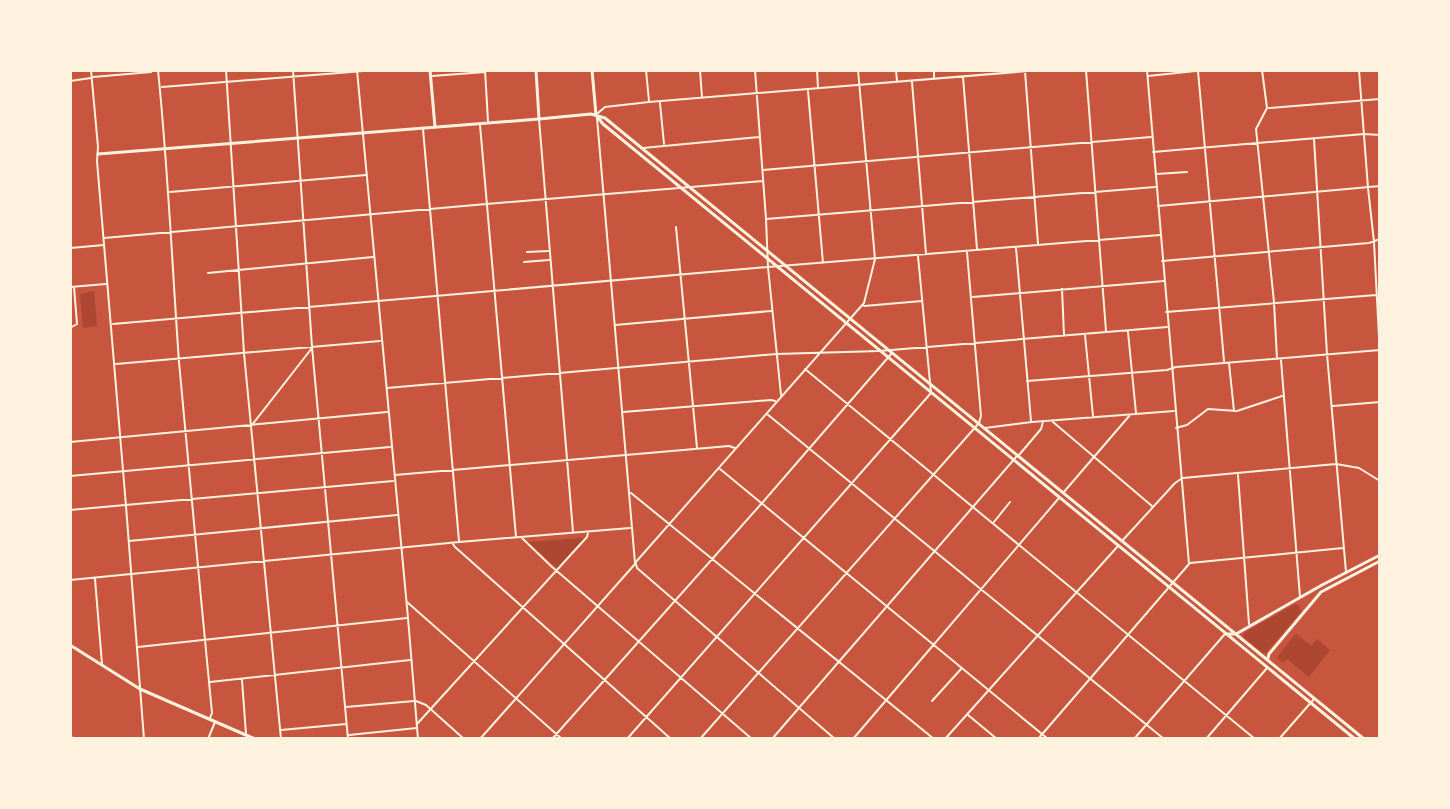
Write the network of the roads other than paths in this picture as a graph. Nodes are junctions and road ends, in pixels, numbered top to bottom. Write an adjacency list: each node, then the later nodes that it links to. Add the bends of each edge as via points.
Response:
1 (91, 70): 33 (street)
2 (158, 70): 40 (street)
3 (226, 70): 37 (street)
4 (293, 70): 29 (street)
5 (376, 70): 23 (street)
6 (430, 70): 30 (main road)
7 (536, 70): 51 (main road)
8 (592, 70): 50 (main road)
9 (646, 70): 47 (street)
10 (700, 70): 44 (street)
11 (755, 70): 43 (street)
12 (817, 70): 41 (street)
13 (858, 70): 39 (street)
14 (896, 70): 38 (street)
15 (934, 70): 34 (street)
16 (982, 70): 28 (street)
17 (1041, 70): 25 (street)
18 (1086, 70): 63 (street)
19 (1147, 70): 31 (street)
20 (1205, 70): 26 (street)
21 (1262, 70): 49 (street)
22 (1359, 70): 45 (street)
23 (357, 71): 29 (street); 56 (street)
24 (485, 71): 30 (street); 52 (street)
25 (1025, 71): 28 (street); 69 (street)
26 (1198, 71): 31 (street); 70 (street)
27 (151, 72): 33 (street)
28 (982, 75): 32 (street)
29 (294, 76): 37 (street); 61 (street)
30 (431, 76): 54 (main road)
31 (1147, 76): 60 (street)
32 (963, 77): 34 (street); 71 (street)
33 (92, 78): 35 (street); 73 (street)
34 (935, 79): 36 (street)
35 (70, 81)
36 (912, 81): 38 (street); 74 (street)
37 (227, 82): 40 (street); 64 (street)
38 (897, 82): 39 (street)
39 (859, 85): 41 (street); 75 (street)
40 (160, 87): 67 (street)
41 (818, 89): 42 (street)
42 (808, 90): 43 (street); 76 (street)
43 (757, 94): 44 (street); 59 (street)
44 (702, 99): 48 (street)
45 (1361, 99): 46 (street); 49 (street); 57 (street)
46 (1380, 99)
47 (649, 102): 48 (street); 50 (street, via 605,107)
48 (660, 102): 66 (street)
49 (1267, 108): 65 (street, via 1256,127)
50 (596, 115): 51 (main road); 68 (main road); 86 (main road); 92 (street)
51 (539, 119): 52 (main road); 95 (street)
52 (489, 123): 53 (main road)
53 (480, 124): 54 (main road); 98 (street)
54 (435, 127): 55 (main road)
55 (423, 128): 56 (main road); 101 (street)
56 (363, 133): 61 (main road); 80 (street)
57 (1364, 134): 58 (street); 62 (street); 88 (street)
58 (1380, 135)
59 (759, 137): 66 (street); 77 (street)
60 (1151, 137): 63 (street); 72 (street)
61 (299, 138): 64 (main road); 81 (street)
62 (1314, 139): 65 (street); 91 (street)
63 (1091, 142): 69 (street); 90 (street)
64 (232, 143): 67 (main road); 83 (street)
65 (1257, 144): 70 (street); 94 (street)
66 (664, 145): 68 (street)
67 (166, 148): 73 (main road); 89 (street)
68 (642, 148): 87 (main road)
69 (1030, 148): 71 (street); 93 (street)
70 (1205, 148): 72 (street); 97 (street)
71 (969, 152): 74 (street); 96 (street)
72 (1153, 152): 79 (street)
73 (98, 154): 111 (street)
74 (918, 157): 75 (street); 99 (street)
75 (866, 161): 76 (street); 102 (street)
76 (814, 165): 77 (street); 104 (street)
77 (763, 170): 82 (street)
78 (1187, 172): 79 (street)
79 (1155, 174): 84 (street)
80 (368, 175): 81 (street); 103 (street)
81 (302, 181): 83 (street); 106 (street)
82 (763, 181): 87 (street); 105 (street)
83 (234, 186): 89 (street); 107 (street)
84 (1156, 186): 90 (street); 100 (street)
85 (1380, 186): 88 (street)
86 (681, 188): 87 (street); 92 (street); 130 (main road)
87 (690, 188): 125 (main road)
88 (1368, 188): 91 (street); 114 (street)
89 (169, 192): 109 (street)
90 (1094, 192): 93 (street); 113 (street)
91 (1317, 193): 94 (street); 118 (street)
92 (603, 194): 95 (street); 143 (street)
93 (1035, 198): 96 (street); 116 (street)
94 (1263, 198): 97 (street); 123 (street)
95 (545, 200): 98 (street); 121 (street)
96 (975, 202): 99 (street); 120 (street)
97 (1209, 202): 100 (street); 128 (street)
98 (486, 204): 101 (street); 150 (street)
99 (921, 206): 102 (street); 126 (street)
100 (1158, 206): 110 (street)
101 (430, 209): 103 (street); 153 (street)
102 (870, 211): 104 (street); 131 (street)
103 (371, 214): 106 (street); 129 (street)
104 (820, 215): 105 (street); 136 (street)
105 (766, 219): 125 (street)
106 (305, 220): 107 (street); 135 (street)
107 (237, 226): 109 (street); 140 (street)
108 (676, 227): 142 (street)
109 (172, 232): 111 (street); 165 (street)
110 (1160, 235): 113 (street); 133 (street)
111 (103, 238): 115 (street)
112 (1380, 239): 114 (street)
113 (1098, 240): 116 (street); 146 (street)
114 (1374, 242): 118 (street); 152 (street)
115 (104, 245): 119 (street); 145 (street)
116 (1038, 245): 117 (street)
117 (1016, 247): 120 (street); 151 (street)
118 (1321, 247): 123 (street); 155 (street)
119 (70, 248)
120 (978, 250): 122 (street)
121 (549, 251): 124 (street); 132 (street)
122 (967, 251): 126 (street); 154 (street)
123 (1269, 251): 128 (street); 158 (street)
124 (527, 252)
125 (768, 252): 130 (street); 138 (main road)
126 (926, 254): 127 (street)
127 (918, 255): 131 (street); 157 (street)
128 (1215, 256): 133 (street); 160 (street)
129 (375, 257): 135 (street); 156 (street)
130 (768, 259): 137 (main road); 139 (street)
131 (875, 259): 136 (street); 159 (street)
132 (550, 260): 134 (street); 148 (street)
133 (1162, 261): 144 (street)
134 (524, 262)
135 (307, 263): 140 (street); 161 (street)
136 (823, 263): 138 (street)
137 (777, 266): 138 (street); 139 (street); 169 (main road)
138 (784, 266): 167 (main road)
139 (768, 267): 142 (street); 162 (street)
140 (240, 270): 141 (street); 164 (street)
141 (208, 273)
142 (681, 275): 143 (street); 166 (street)
143 (611, 281): 148 (street); 170 (street)
144 (1164, 281): 146 (street); 163 (street)
145 (107, 284): 147 (street); 168 (street)
146 (1103, 286): 149 (street); 174 (street)
147 (72, 287): 172 (street, via 77,324)
148 (553, 287): 150 (street); 200 (street)
149 (1062, 289): 151 (street); 176 (street)
150 (494, 291): 153 (street); 203 (street)
151 (1020, 293): 154 (street); 177 (street)
152 (1378, 293): 155 (street); 182 (street)
153 (437, 296): 156 (street); 205 (street)
154 (972, 297): 179 (street)
155 (1324, 299): 158 (street); 188 (street)
156 (379, 301): 161 (street); 178 (street)
157 (923, 301): 159 (street); 181 (street)
158 (1274, 302): 160 (street); 192 (street)
159 (862, 306): 167 (street)
160 (1219, 307): 163 (street); 194 (street)
161 (310, 308): 164 (street); 180 (street)
162 (772, 311): 166 (street); 186 (street)
163 (1166, 312): 171 (street)
164 (242, 313): 165 (street); 185 (street)
165 (177, 318): 168 (street); 190 (street)
166 (685, 318): 170 (street); 193 (street)
167 (851, 319): 169 (street); 184 (main road)
168 (110, 324): 196 (street)
169 (847, 324): 183 (main road); 187 (street)
170 (615, 325): 197 (street)
171 (1167, 327): 173 (street); 198 (street)
172 (70, 328)
173 (1128, 331): 174 (street); 201 (street)
174 (1106, 332): 175 (street)
175 (1085, 334): 176 (street); 202 (street)
176 (1064, 336): 177 (street)
177 (1024, 339): 179 (street); 204 (street)
178 (382, 341): 180 (street); 207 (street)
179 (976, 343): 181 (street); 228 (street)
180 (312, 347): 185 (street); 224 (street); 229 (street)
181 (927, 347): 184 (street); 206 (street)
182 (1380, 350): 188 (street); 189 (street)
183 (879, 351): 184 (street); 187 (street); 191 (main road)
184 (892, 351): 191 (street); 206 (main road)
185 (244, 353): 190 (street); 229 (street)
186 (776, 354): 187 (street); 193 (street); 210 (street)
187 (820, 354): 199 (street)
188 (1327, 354): 192 (street); 215 (street)
189 (1380, 356)
190 (179, 358): 196 (street); 233 (street)
191 (888, 358): 208 (main road); 213 (street)
192 (1279, 359): 195 (street); 209 (street)
193 (689, 363): 197 (street); 214 (street)
194 (1224, 363): 195 (street); 198 (street)
195 (1229, 363): 219 (street)
196 (114, 364): 234 (street)
197 (619, 368): 200 (street); 218 (street)
198 (1171, 368): 201 (street); 216 (street)
199 (805, 369): 210 (street); 213 (street)
200 (560, 373): 203 (street); 246 (street)
201 (1131, 373): 202 (street); 221 (street)
202 (1088, 377): 204 (street); 223 (street)
203 (502, 379): 205 (street); 249 (street)
204 (1027, 381): 227 (street)
205 (445, 383): 207 (street); 253 (street)
206 (930, 384): 208 (street); 228 (main road)
207 (386, 388): 217 (street)
208 (931, 393): 232 (main road); 235 (street)
209 (1284, 395): 219 (street); 252 (street)
210 (782, 396): 211 (street)
211 (776, 401): 214 (street); 220 (street)
212 (1380, 402): 215 (street)
213 (848, 404): 235 (street); 238 (street)
214 (692, 406): 218 (street); 239 (street)
215 (1332, 406): 248 (street)
216 (1175, 411): 221 (street); 231 (street)
217 (388, 412): 224 (street); 237 (street)
218 (623, 412): 242 (street)
219 (1234, 412): 231 (street, via 1208,409)
220 (766, 413): 238 (street); 240 (street)
221 (1136, 414): 222 (street)
222 (1130, 415): 223 (street); 244 (street)
223 (1093, 417): 226 (street)
224 (319, 419): 229 (street); 241 (street)
225 (1043, 421): 226 (street); 227 (street); 243 (street)
226 (1052, 421): 244 (street)
227 (1032, 422): 230 (street)
228 (979, 423): 230 (main road); 232 (street)
229 (252, 425): 233 (street); 245 (street)
230 (985, 428): 243 (main road)
231 (1176, 428): 259 (street)
232 (975, 429): 247 (main road); 256 (street)
233 (186, 432): 234 (street); 250 (street)
234 (121, 438): 236 (street); 254 (street)
235 (891, 439): 256 (street); 262 (street)
236 (70, 442)
237 (391, 447): 241 (street); 257 (street)
238 (809, 448): 262 (street); 270 (street)
239 (697, 449): 240 (street); 242 (street)
240 (736, 449): 251 (street)
241 (322, 454): 245 (street); 263 (street)
242 (626, 455): 246 (street); 264 (street)
243 (1018, 456): 247 (street); 265 (main road)
244 (1094, 457): 265 (street); 273 (street)
245 (255, 459): 250 (street); 266 (street)
246 (567, 460): 249 (street); 283 (street)
247 (1014, 460): 267 (main road); 272 (street)
248 (1336, 464): 252 (street); 261 (street, via 1359,468); 295 (street)
249 (510, 465): 253 (street); 285 (street)
250 (188, 466): 254 (street); 268 (street)
251 (719, 468): 270 (street); 279 (street)
252 (1290, 468): 255 (street); 297 (street)
253 (453, 469): 257 (street); 290 (street)
254 (123, 472): 258 (street); 271 (street)
255 (1238, 473): 259 (street); 300 (street)
256 (934, 474): 272 (street); 276 (street)
257 (394, 475): 260 (street)
258 (70, 476)
259 (1182, 478): 273 (street); 305 (street)
260 (395, 481): 263 (street); 275 (street)
261 (1380, 481)
262 (852, 483): 276 (street); 287 (street)
263 (325, 487): 266 (street); 277 (street)
264 (630, 493): 279 (street); 281 (street)
265 (1063, 493): 267 (street); 289 (main road)
266 (258, 494): 268 (street); 280 (street)
267 (1059, 498): 292 (street); 293 (main road)
268 (191, 500): 271 (street); 284 (street)
269 (1010, 502): 278 (street)
270 (762, 503): 287 (street); 301 (street)
271 (126, 506): 274 (street); 288 (street)
272 (973, 506): 278 (street); 296 (street)
273 (1152, 507): 289 (street)
274 (70, 510)
275 (398, 515): 277 (street); 294 (street)
276 (895, 519): 296 (street); 309 (street)
277 (328, 522): 280 (street); 299 (street)
278 (994, 523): 292 (street)
279 (670, 524): 301 (street); 304 (street)
280 (261, 528): 284 (street); 303 (street)
281 (633, 528): 282 (street); 304 (street)
282 (589, 532): 283 (street); 307 (street)
283 (573, 533): 286 (street)
284 (194, 534): 288 (street); 306 (street)
285 (516, 537): 286 (street); 290 (street)
286 (521, 537): 307 (street)
287 (804, 538): 309 (street); 317 (street)
288 (129, 541): 310 (street)
289 (1122, 541): 293 (street); 313 (main road)
290 (459, 542): 291 (street)
291 (453, 543): 294 (street); 324 (street)
292 (1020, 544): 315 (street); 316 (street)
293 (1118, 546): 314 (main road); 316 (street)
294 (401, 548): 299 (street); 321 (street)
295 (1344, 548): 297 (street); 308 (street)
296 (934, 551): 315 (street); 323 (street)
297 (1297, 552): 300 (street); 318 (street)
298 (1380, 555): 308 (main road)
299 (331, 556): 303 (street); 327 (street)
300 (1245, 557): 305 (street); 328 (street)
301 (713, 559): 317 (street); 319 (street)
302 (1380, 561): 325 (main road, via 1328,587)
303 (264, 562): 306 (street); 330 (street)
304 (635, 563): 319 (street); 322 (street)
305 (1189, 564): 313 (street)
306 (197, 568): 310 (street); 336 (street)
307 (557, 571): 322 (street); 324 (street)
308 (1346, 572): 318 (main road)
309 (847, 574): 323 (street); 329 (street)
310 (132, 575): 311 (street); 341 (street)
311 (95, 578): 312 (street); 346 (street)
312 (70, 580)
313 (1173, 583): 314 (street); 333 (main road)
314 (1169, 588): 331 (street); 332 (main road)
315 (981, 589): 334 (street); 340 (street)
316 (1077, 591): 331 (street); 334 (street)
317 (755, 593): 329 (street); 335 (street)
318 (1301, 598): 320 (main road)
319 (675, 601): 335 (street); 337 (street)
320 (1294, 601): 325 (main road); 328 (main road)
321 (406, 602): 326 (street); 344 (street)
322 (598, 606): 337 (street); 338 (street)
323 (886, 606): 340 (street); 345 (street)
324 (523, 608): 338 (street); 344 (street)
325 (1302, 608): 343 (main road)
326 (408, 618): 327 (street); 342 (street)
327 (338, 625): 330 (street); 347 (street)
328 (1250, 627): 333 (main road)
329 (798, 628): 345 (street); 350 (street)
330 (271, 632): 336 (street); 351 (street)
331 (1129, 633): 353 (street); 355 (street)
332 (1225, 634): 333 (main road); 349 (main road); 355 (street)
333 (1236, 634): 343 (main road)
334 (1038, 635): 353 (street); 359 (street)
335 (717, 636): 350 (street); 352 (street)
336 (205, 641): 341 (street); 357 (street)
337 (639, 642): 352 (street); 356 (street)
338 (564, 644): 356 (street); 360 (street)
339 (70, 645): 346 (main road)
340 (933, 645): 348 (street); 363 (street)
341 (138, 647): 358 (street)
342 (412, 660): 347 (street); 362 (street)
343 (1267, 660): 349 (main road); 361 (main road)
344 (474, 662): 360 (street); 368 (street)
345 (839, 662): 363 (street); 367 (street)
346 (102, 666): 358 (main road)
347 (342, 667): 351 (street); 366 (street)
348 (962, 668): 359 (street); 364 (street)
349 (1267, 668): 365 (main road); 371 (street)
350 (759, 673): 367 (street); 369 (street)
351 (275, 676): 354 (street); 377 (street)
352 (681, 678): 369 (street); 372 (street)
353 (1090, 678): 375 (street); 380 (street)
354 (242, 679): 357 (street); 381 (street)
355 (1185, 680): 371 (street); 375 (street)
356 (605, 681): 372 (street); 379 (street)
357 (209, 682): 373 (street)
358 (140, 689): 373 (main road); 384 (street)
359 (989, 690): 370 (street); 380 (street)
360 (516, 698): 379 (street); 390 (street)
361 (1314, 699): 365 (street); 378 (main road)
362 (415, 701): 366 (street); 368 (street); 376 (street)
363 (886, 701): 399 (street); 400 (street)
364 (932, 701)
365 (1311, 703): 383 (main road); 409 (street)
366 (346, 707): 374 (street)
367 (799, 708): 397 (street); 398 (street)
368 (431, 709): 376 (street); 389 (street)
369 (723, 714): 395 (street); 396 (street)
370 (967, 714): 401 (street); 402 (street)
371 (1227, 715): 407 (street); 408 (street)
372 (646, 717): 393 (street); 394 (street)
373 (213, 721): 381 (main road); 385 (street)
374 (347, 724): 377 (street); 382 (street)
375 (1146, 724): 405 (street); 406 (street)
376 (417, 727): 382 (street); 388 (street)
377 (281, 730): 387 (street)
378 (1356, 733): 383 (street); 410 (main road)
379 (556, 734): 391 (street); 392 (street)
380 (1042, 734): 403 (street); 404 (street)
381 (247, 735): 386 (main road)
382 (348, 737)
383 (1353, 738)
384 (144, 739)
385 (208, 739)
386 (255, 739)
387 (281, 739)
388 (418, 739)
389 (464, 739)
390 (480, 739)
391 (552, 739)
392 (562, 739)
393 (627, 739)
394 (671, 739)
395 (700, 739)
396 (752, 739)
397 (772, 739)
398 (835, 739)
399 (853, 739)
400 (934, 739)
401 (945, 739)
402 (997, 739)
403 (1038, 739)
404 (1048, 739)
405 (1134, 739)
406 (1164, 739)
407 (1206, 739)
408 (1255, 739)
409 (1279, 739)
410 (1364, 739)

